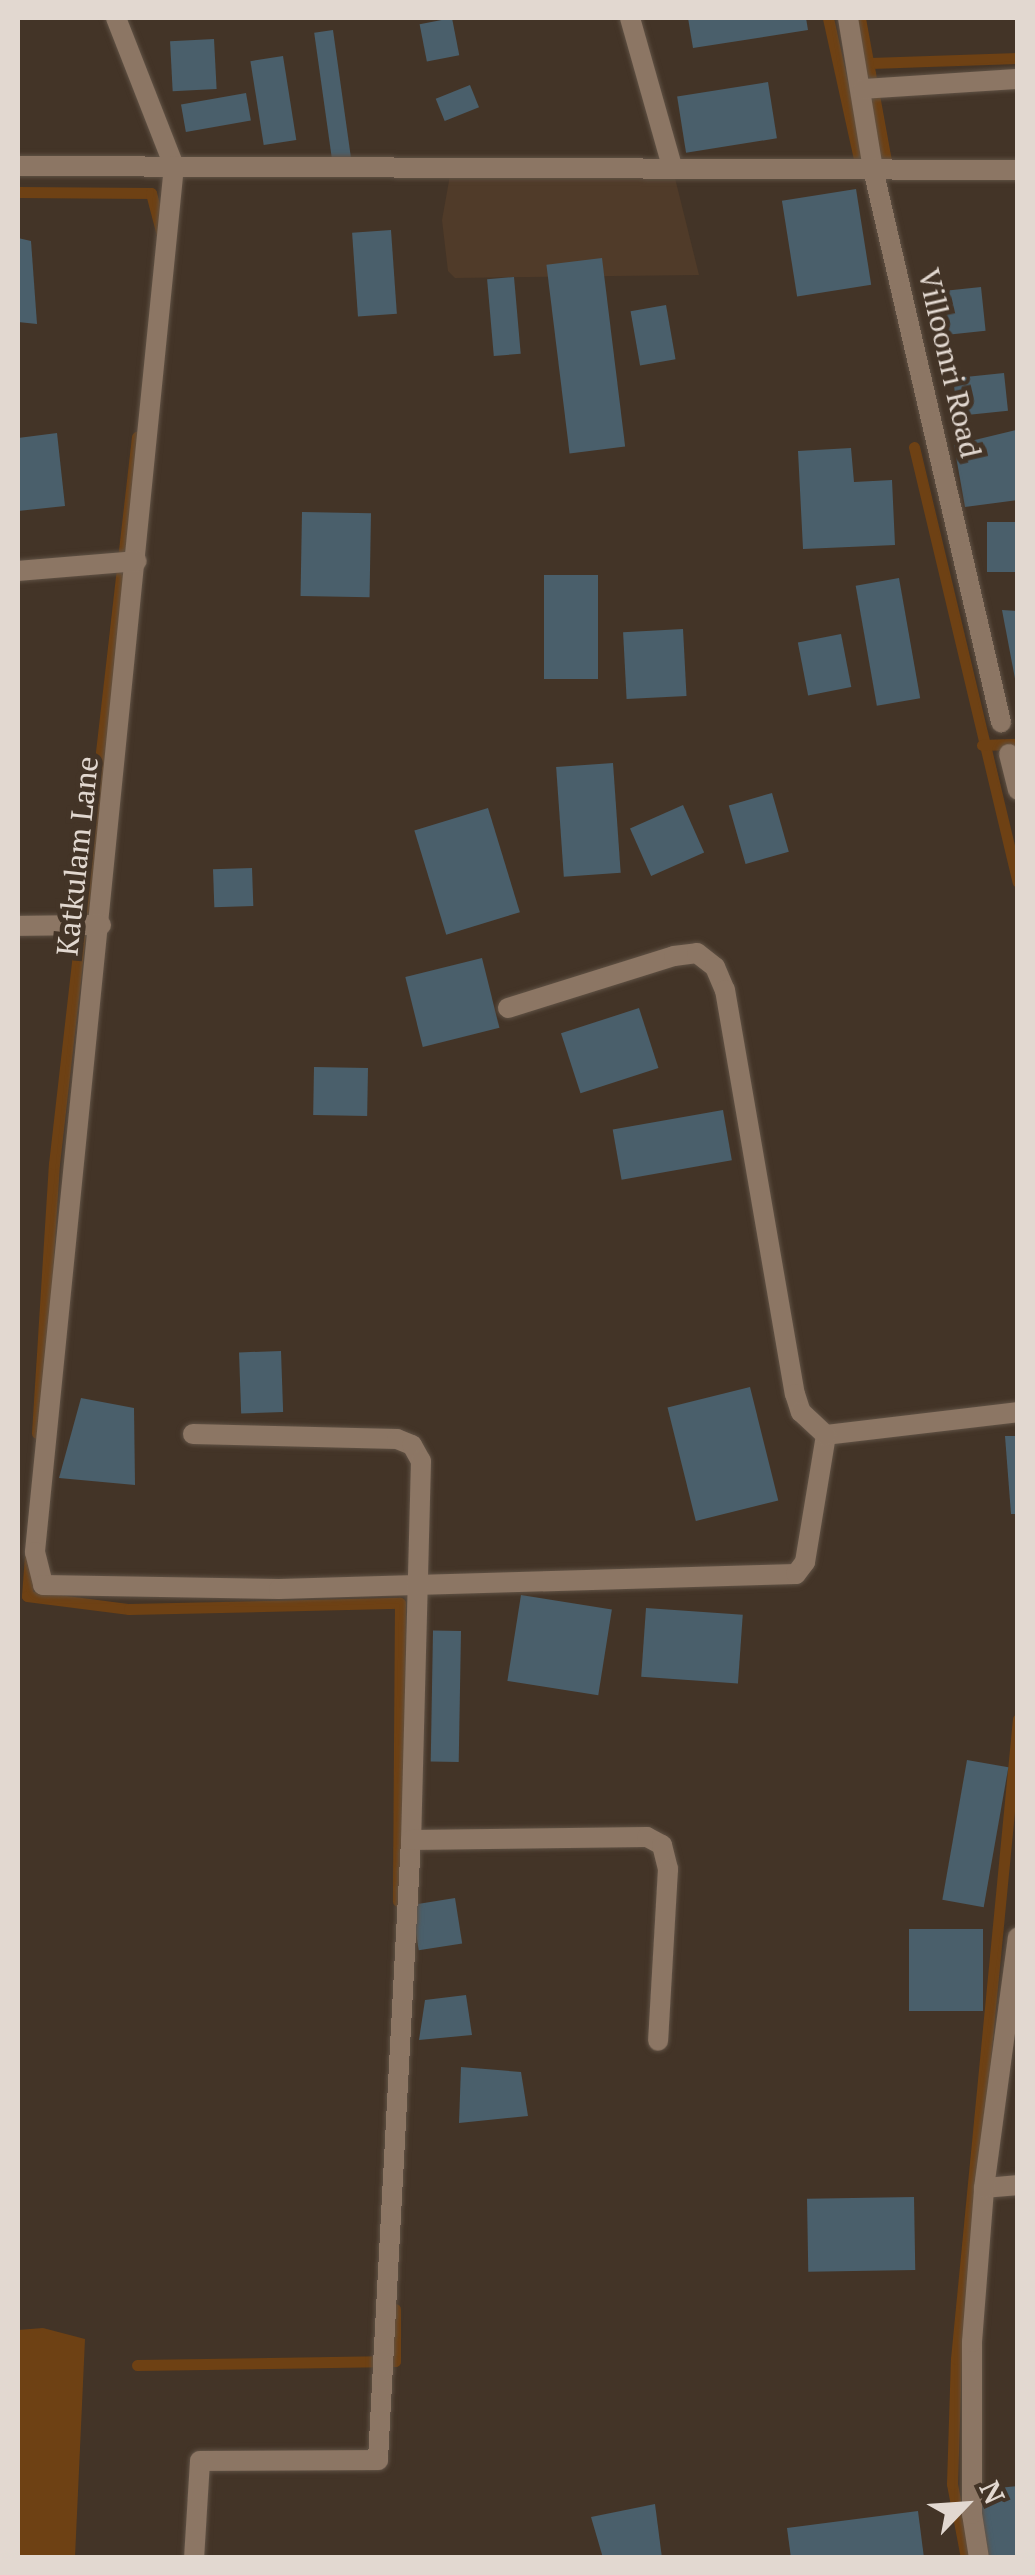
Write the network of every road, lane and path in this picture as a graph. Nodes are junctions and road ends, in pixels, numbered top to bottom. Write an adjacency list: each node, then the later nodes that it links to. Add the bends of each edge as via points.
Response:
1 (116, 18): 7 (street)
2 (630, 18): 8 (street)
3 (848, 18): 5 (street, Villoonri Road)
4 (1018, 79): 5 (street)
5 (862, 90): 9 (street, Villoonri Road)
6 (18, 166): 7 (street)
7 (174, 166): 8 (street); 11 (street, Katkulam Lane)
8 (672, 166): 9 (street)
9 (873, 169): 10 (street); 13 (street, Villoonri Road)
10 (1018, 170)
11 (137, 562): 12 (street); 16 (street, Katkulam Lane)
12 (18, 571)
13 (1001, 722)
14 (1009, 754): 15 (street)
15 (1018, 790)
16 (100, 925): 17 (street); 22 (street, Katkulam Lane, via 35,1552 49,1590)
17 (18, 926)
18 (508, 1008): 21 (street, via 674,956 697,953 715,967 725,990 795,1394 801,1412)
19 (1018, 1412): 21 (street)
20 (193, 1434): 22 (street, via 397,1439 412,1445 420,1462)
21 (826, 1435): 22 (street, via 805,1562 796,1574)
22 (418, 1582): 23 (street)
23 (411, 1840): 25 (street, via 647,1837 662,1845 668,1869); 28 (street, via 378,2460 200,2461)
24 (1018, 1937): 27 (street)
25 (658, 2040)
26 (1018, 2185): 27 (street)
27 (984, 2188): 29 (street, via 972,2342 972,2514)
28 (194, 2558)
29 (979, 2558)

